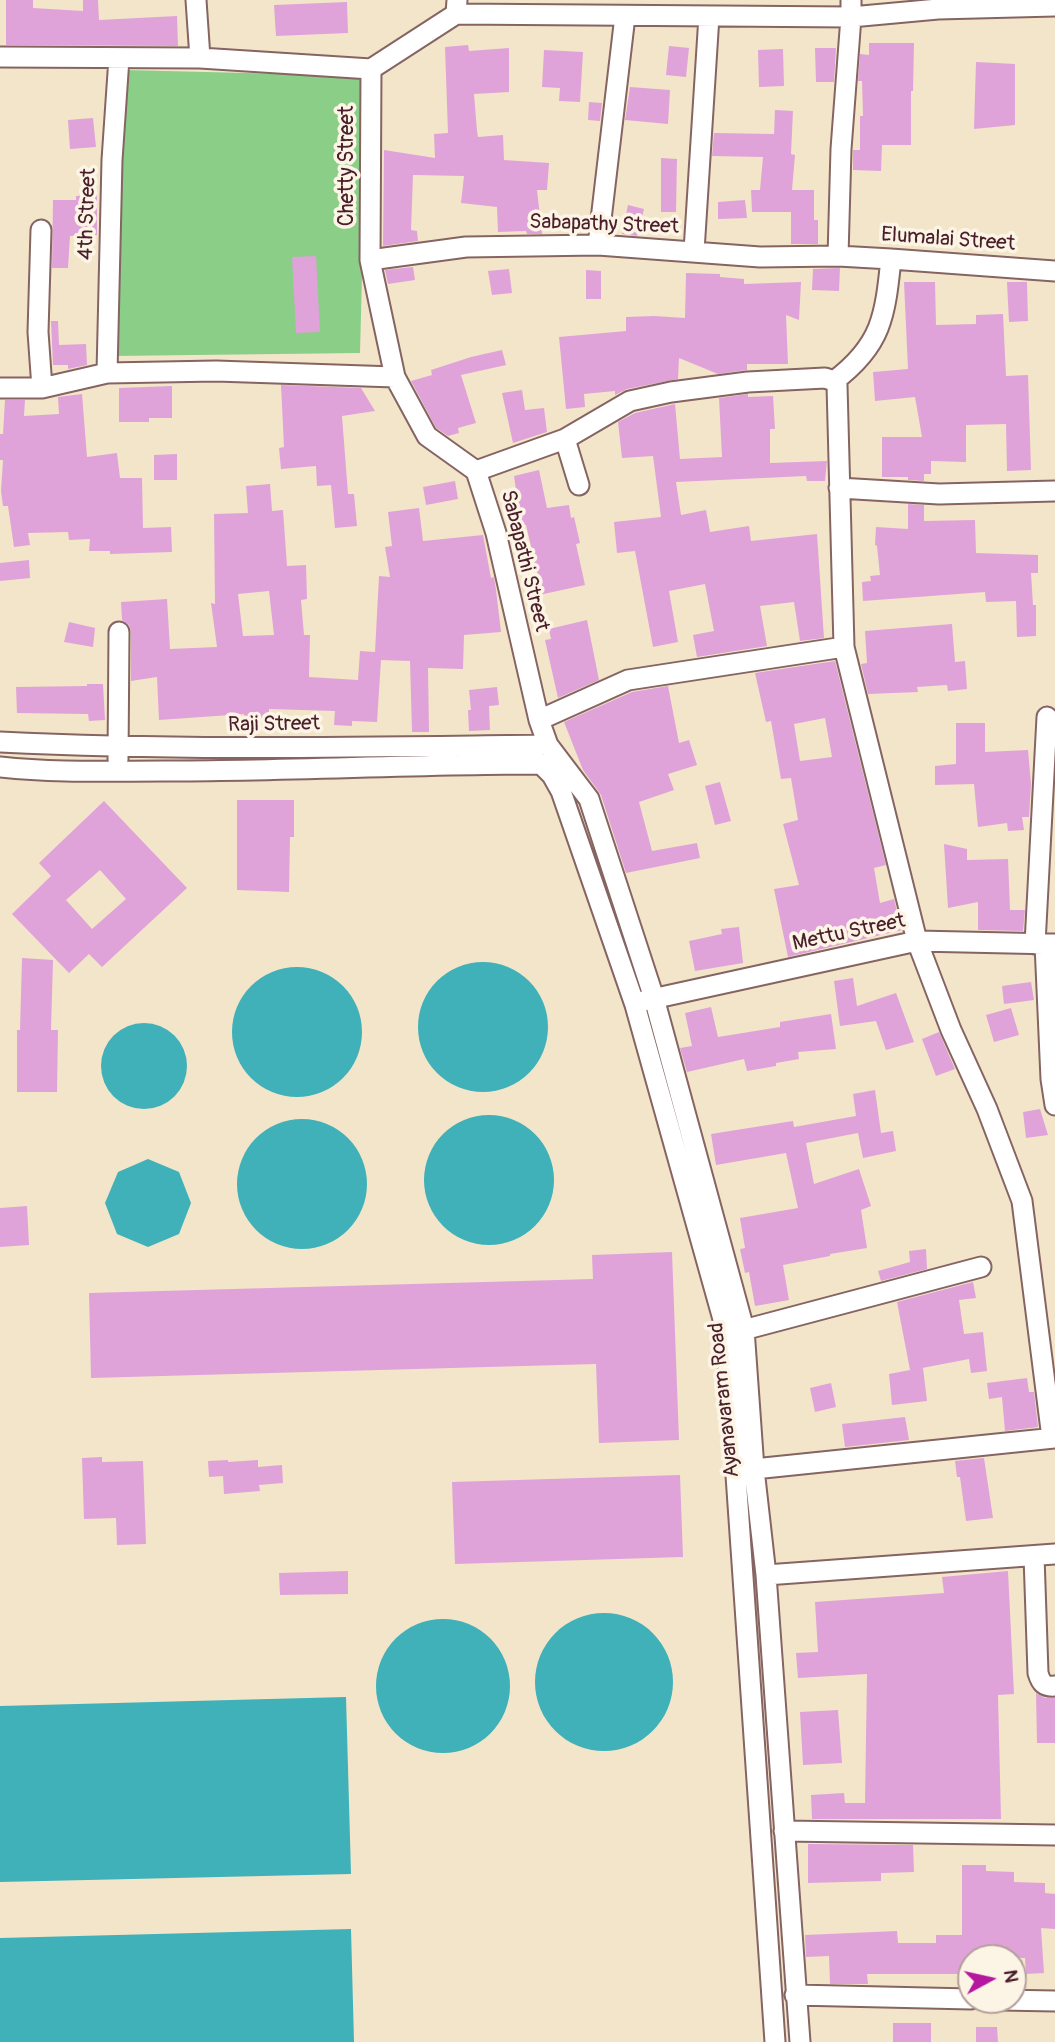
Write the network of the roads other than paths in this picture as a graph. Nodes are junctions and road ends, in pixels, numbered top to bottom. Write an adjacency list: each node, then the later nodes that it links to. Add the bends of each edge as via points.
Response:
1 (195, 0): 11 (street)
2 (1055, 6): 6 (street)
3 (457, 7): 7 (street); 12 (street)
4 (663, 8): 7 (street); 8 (street)
5 (750, 8): 6 (street); 8 (street)
6 (851, 9): 16 (street)
7 (625, 16): 14 (street)
8 (709, 16): 15 (street)
9 (0, 57): 10 (street)
10 (119, 58): 11 (street); 20 (street, 4th Street)
11 (200, 58): 12 (street)
12 (371, 69): 18 (street, Chetty Street)
13 (41, 230): 24 (street, via 38,332)
14 (597, 245): 15 (street, Sabapathy Street); 18 (street, Sabapathy Street, via 466,247)
15 (694, 251): 16 (street, Sabapathy Street, via 760,257)
16 (838, 256): 17 (street, Elumalai Street)
17 (891, 258): 19 (street, Elumalai Street); 22 (street, via 887,297 872,343)
18 (370, 260): 21 (street, Chetty Street)
19 (1055, 271)
20 (107, 373): 21 (street, via 216,371); 24 (street)
21 (395, 377): 26 (street, Sabapathi Street, via 427,436)
22 (834, 381): 25 (street, via 825,377 671,392 630,401); 28 (street)
23 (0, 388): 24 (street)
24 (42, 388)
25 (565, 439): 26 (street); 27 (street)
26 (476, 471): 33 (street, Sabapathi Street, via 496,533)
27 (579, 485)
28 (839, 488): 29 (street, via 939,494); 31 (street)
29 (1055, 491)
30 (119, 632): 36 (street)
31 (844, 647): 33 (street, via 628,680); 40 (street)
32 (1047, 717): 41 (street)
33 (539, 720): 35 (street, Sabapathi Street)
34 (0, 742): 36 (street, Raji Street)
35 (548, 745): 36 (street, Raji Street); 37 (street); 42 (street, Ayanavaram Road, via 589,799)
36 (117, 748): 39 (street)
37 (541, 764): 39 (street); 43 (street, Ayanavaram Road, via 561,791)
38 (0, 766): 39 (street)
39 (119, 771)
40 (917, 941): 41 (street, Mettu Street); 42 (street, Mettu Street); 47 (street, via 1022,1201)
41 (1045, 944): 44 (street)
42 (654, 998): 43 (street, Mettu Street); 46 (street, Ayanavaram Road)
43 (635, 1004): 46 (street, Ayanavaram Road)
44 (1055, 1105)
45 (981, 1268): 46 (street)
46 (735, 1332): 48 (street, Ayanavaram Road); 59 (street, Ayanavaram Road)
47 (1053, 1438): 48 (street)
48 (754, 1469): 51 (street, Ayanavaram Road)
49 (1055, 1554): 50 (street)
50 (1034, 1556): 51 (street); 52 (street, via 1038,1673 1044,1685)
51 (766, 1575): 53 (street, Ayanavaram Road)
52 (1055, 1686)
53 (784, 1831): 54 (street); 55 (street, Ayanavaram Road)
54 (1055, 1835)
55 (795, 1995): 56 (street); 60 (street, Ayanavaram Road)
56 (957, 1999)
57 (1027, 2000): 58 (street)
58 (1055, 2001)
59 (775, 2042)
60 (800, 2042)

